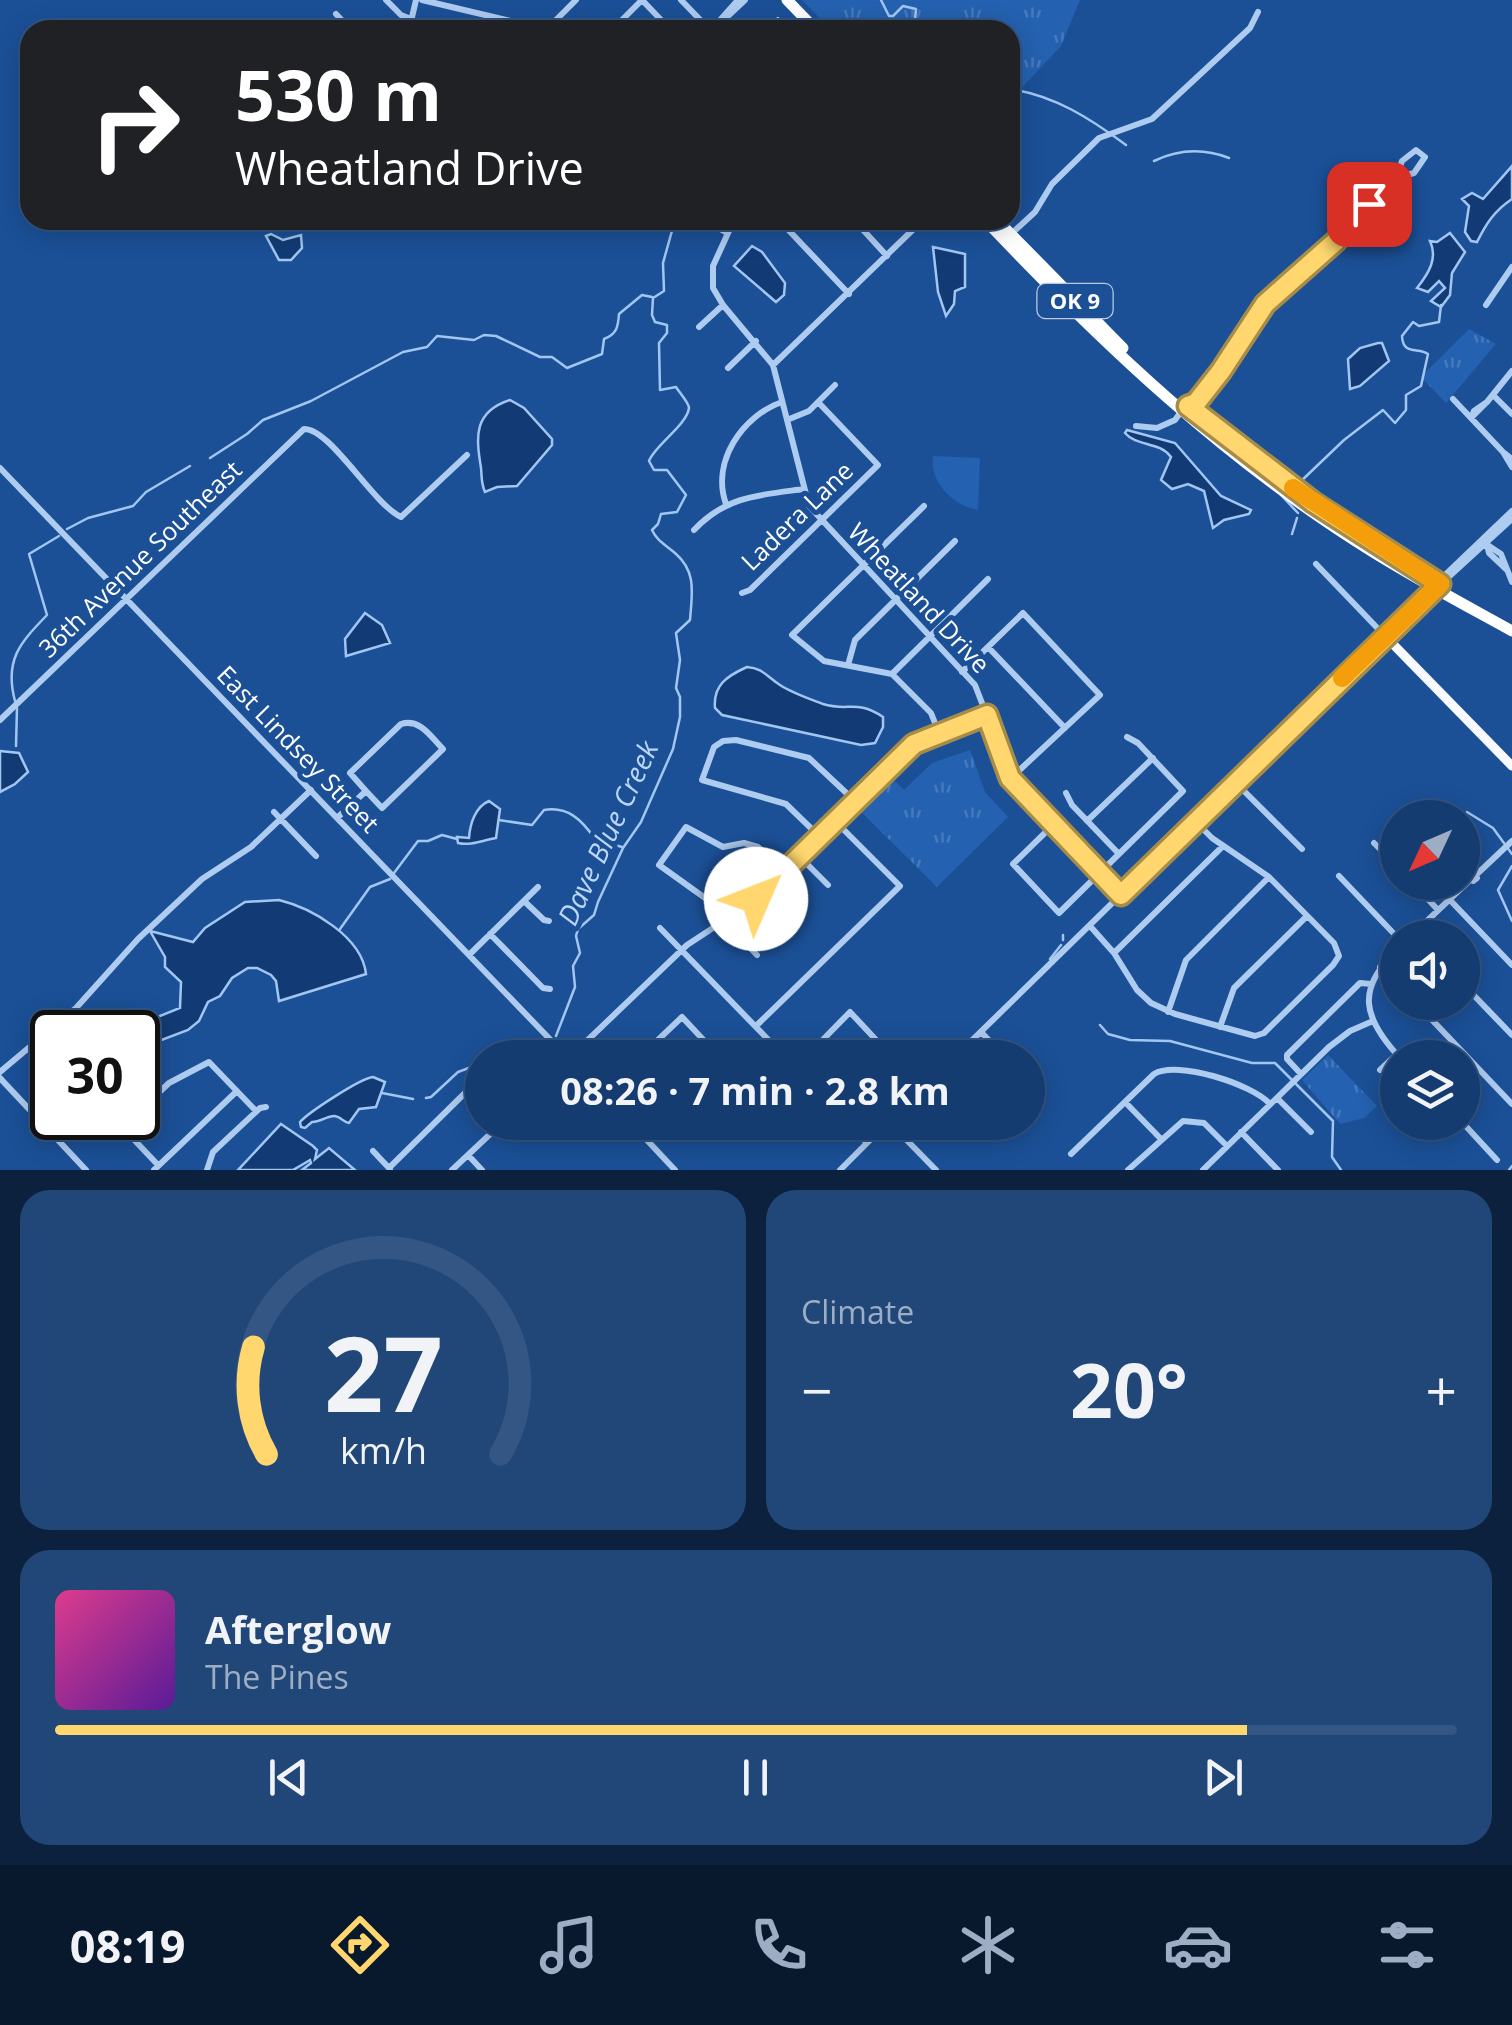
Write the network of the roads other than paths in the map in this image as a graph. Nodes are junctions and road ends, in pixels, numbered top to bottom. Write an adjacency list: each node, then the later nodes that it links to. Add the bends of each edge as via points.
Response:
1 (386, 0): 11 (street)
2 (419, 0): 11 (street); 13 (street)
3 (576, 0): 14 (street)
4 (642, 0): 15 (street); 16 (street)
5 (681, 0): 17 (street)
6 (741, 0): 18 (street)
7 (777, 0): 19 (highway)
8 (787, 0): 20 (highway)
9 (1258, 12): 22 (street, via 1250,28 1156,116 1110,133 1052,184)
10 (336, 14): 12 (street)
11 (411, 19)
12 (342, 20)
13 (494, 20)
14 (556, 20)
15 (622, 20)
16 (661, 20)
17 (702, 20)
18 (722, 20)
19 (796, 20)
20 (806, 20)
21 (1396, 178): 21 (street, via 1422,166 1422,152 1408,154); 48 (street, via 1260,310 1221,371)
22 (1020, 226)
23 (721, 230): 31 (street)
24 (728, 230): 31 (street)
25 (788, 230): 35 (street)
26 (863, 230): 33 (street)
27 (914, 230): 33 (street)
28 (998, 230): 32 (highway, OK 9)
29 (1003, 230): 32 (highway, OK 9)
30 (1016, 230): 32 (street)
31 (726, 233): 36 (street, via 711,278)
32 (1008, 238): 48 (highway, OK 9)
33 (887, 256): 35 (street)
34 (1512, 267): 37 (street)
35 (848, 294): 40 (street)
36 (723, 305): 38 (street); 39 (street)
37 (1486, 305)
38 (699, 327)
39 (756, 341): 40 (street); 41 (street)
40 (773, 365): 46 (street, Wheatland Drive)
41 (728, 368)
42 (1512, 370): 44 (street)
43 (835, 384): 47 (street)
44 (1490, 398): 49 (street); 50 (street)
45 (1453, 399): 50 (street)
46 (782, 402): 51 (street, Wheatland Drive); 61 (street, via 756,416 726,456)
47 (818, 402): 51 (street); 65 (street, Ladera Lane, via 878,465)
48 (1187, 408): 52 (street, via 1163,428); 73 (highway, OK 9)
49 (1512, 414)
50 (1471, 418): 53 (street)
51 (787, 420): 57 (street, Wheatland Drive)
52 (1136, 426)
53 (1502, 452): 55 (street); 58 (street)
54 (467, 456): 76 (street, 36th Avenue Southeast, via 401,517 308,428)
55 (1512, 459)
56 (807, 463): 57 (street)
57 (798, 466): 60 (street, Wheatland Drive)
58 (1512, 467)
59 (0, 468): 76 (street, East Lindsey Street)
60 (804, 490): 61 (street); 65 (street, Wheatland Drive)
61 (726, 504): 66 (street)
62 (924, 506): 70 (street)
63 (1512, 511): 73 (street)
64 (1512, 520): 68 (street)
65 (820, 521): 70 (street, Wheatland Drive); 74 (street, Ladera Lane)
66 (694, 530)
67 (955, 541): 75 (street)
68 (1486, 544): 72 (street, via 1501,554); 73 (street)
69 (1316, 564): 78 (street)
70 (863, 565): 75 (street, Wheatland Drive); 81 (street, via 792,635 816,657)
71 (988, 579): 79 (street)
72 (1512, 582)
73 (1439, 585): 77 (highway, OK 9); 78 (main road)
74 (742, 593)
75 (896, 599): 79 (street, Wheatland Drive); 81 (street, via 853,642)
76 (128, 600): 85 (street, 36th Avenue Southeast); 93 (street, East Lindsey Street)
77 (1512, 628)
78 (1385, 636): 90 (main road); 92 (street)
79 (928, 637): 82 (street, Wheatland Drive); 83 (street)
80 (988, 647): 82 (street); 86 (street); 86 (street, via 1023,613 1100,695)
81 (848, 665): 83 (street)
82 (962, 672): 84 (street, Wheatland Drive, via 978,689)
83 (892, 674): 87 (street, via 931,712)
84 (987, 715): 87 (street); 91 (street, Wheatland Drive)
85 (0, 720)
86 (1065, 728): 91 (street)
87 (939, 733): 96 (street, via 914,744)
88 (1127, 737): 89 (street)
89 (1153, 758): 100 (street); 110 (street, via 1183,791)
90 (1512, 766)
91 (1010, 778): 103 (street, Wheatland Drive)
92 (1236, 782): 101 (street); 108 (street)
93 (310, 790): 98 (street, East Lindsey Street); 99 (street)
94 (366, 791): 94 (street, via 382,808 443,749 421,726 400,724 350,773); 98 (street)
95 (1066, 794): 100 (street)
96 (856, 802): 102 (street); 104 (street, via 809,758 736,740 714,747 702,780 786,804)
97 (274, 812): 99 (street)
98 (337, 818): 139 (street, East Lindsey Street)
99 (281, 819): 111 (street); 163 (street, via 202,879 68,1016)
100 (1087, 821): 110 (street)
101 (1195, 821): 107 (street); 121 (street)
102 (836, 822): 104 (street); 148 (street, via 900,886)
103 (1054, 825): 115 (street, Wheatland Drive); 115 (street, via 1013,864 1059,913)
104 (820, 837): 112 (street)
105 (1374, 843): 109 (street)
106 (1509, 844): 113 (street)
107 (1223, 846): 117 (street); 137 (street)
108 (1302, 849)
109 (1380, 849)
110 (1119, 854): 115 (street)
111 (316, 856)
112 (800, 857): 114 (street); 118 (street)
113 (1480, 870)
114 (785, 872): 120 (street); 128 (street, via 758,847 723,846 686,827 660,864)
115 (1099, 874): 121 (street, Wheatland Drive)
116 (1339, 876): 130 (street)
117 (1269, 877): 127 (street); 145 (street, via 1184,963)
118 (828, 886)
119 (538, 887): 122 (street)
120 (765, 892): 128 (street); 129 (street)
121 (1121, 895): 133 (street)
122 (524, 900): 132 (street); 135 (street)
123 (1429, 900): 126 (street)
124 (1448, 900): 126 (street)
125 (1450, 900): 140 (street)
126 (1438, 910): 131 (street)
127 (1307, 916): 149 (street, via 1234,988); 149 (street, via 1336,947 1336,962 1262,1034)
128 (726, 919): 136 (street); 138 (street)
129 (792, 920)
130 (1381, 920)
131 (1429, 920)
132 (549, 921)
133 (1090, 926): 137 (street); 150 (street)
134 (660, 928): 136 (street)
135 (490, 934): 139 (street); 143 (street)
136 (682, 950): 148 (street); 153 (street)
137 (1114, 952): 145 (street, via 1140,994)
138 (757, 955)
139 (469, 956): 152 (street, East Lindsey Street)
140 (1512, 965)
141 (1380, 966): 142 (street)
142 (1371, 984): 147 (street); 162 (street, via 1360,983 1287,1054)
143 (550, 989)
144 (1480, 1002): 151 (street)
145 (1168, 1012): 149 (street)
146 (1432, 1020): 168 (street)
147 (1372, 1021): 161 (street); 162 (street, via 1340,1038)
148 (756, 1026): 156 (street)
149 (1220, 1026)
150 (980, 1032): 159 (street); 160 (street)
151 (1512, 1035)
152 (551, 1040)
153 (588, 1040)
154 (658, 1040): 155 (street, via 682,1017)
155 (704, 1040)
156 (769, 1040)
157 (823, 1040): 158 (street, via 850,1012)
158 (876, 1040)
159 (972, 1040)
160 (988, 1040)
161 (1386, 1040)
162 (1301, 1074): 167 (street)
163 (0, 1075): 190 (street)
164 (160, 1091): 165 (street, via 210,1062)
165 (237, 1091): 171 (street); 188 (street)
166 (465, 1093): 189 (street)
167 (1274, 1101): 169 (street, via 1174,1068 1157,1072); 172 (street); 173 (street)
168 (1509, 1101)
169 (1125, 1102): 174 (street); 185 (street)
170 (266, 1107): 171 (street)
171 (256, 1111): 191 (street, via 213,1152)
172 (1241, 1132): 183 (street); 199 (street)
173 (1310, 1132)
174 (1161, 1139): 183 (street, via 1191,1120); 197 (street)
175 (133, 1140): 188 (street)
176 (483, 1140): 186 (street)
177 (647, 1140): 194 (street)
178 (864, 1140): 182 (street)
179 (870, 1140): 182 (street)
180 (907, 1140): 196 (street)
181 (1479, 1140): 187 (street)
182 (867, 1143): 195 (street)
183 (1228, 1146): 198 (street)
184 (373, 1151): 189 (street)
185 (1071, 1154)
186 (468, 1155): 192 (street); 193 (street)
187 (1497, 1160)
188 (156, 1168)
189 (390, 1169)
190 (86, 1170)
191 (206, 1170)
192 (452, 1170)
193 (482, 1170)
194 (676, 1170)
195 (840, 1170)
196 (936, 1170)
197 (1128, 1170)
198 (1204, 1170)
199 (1278, 1170)

